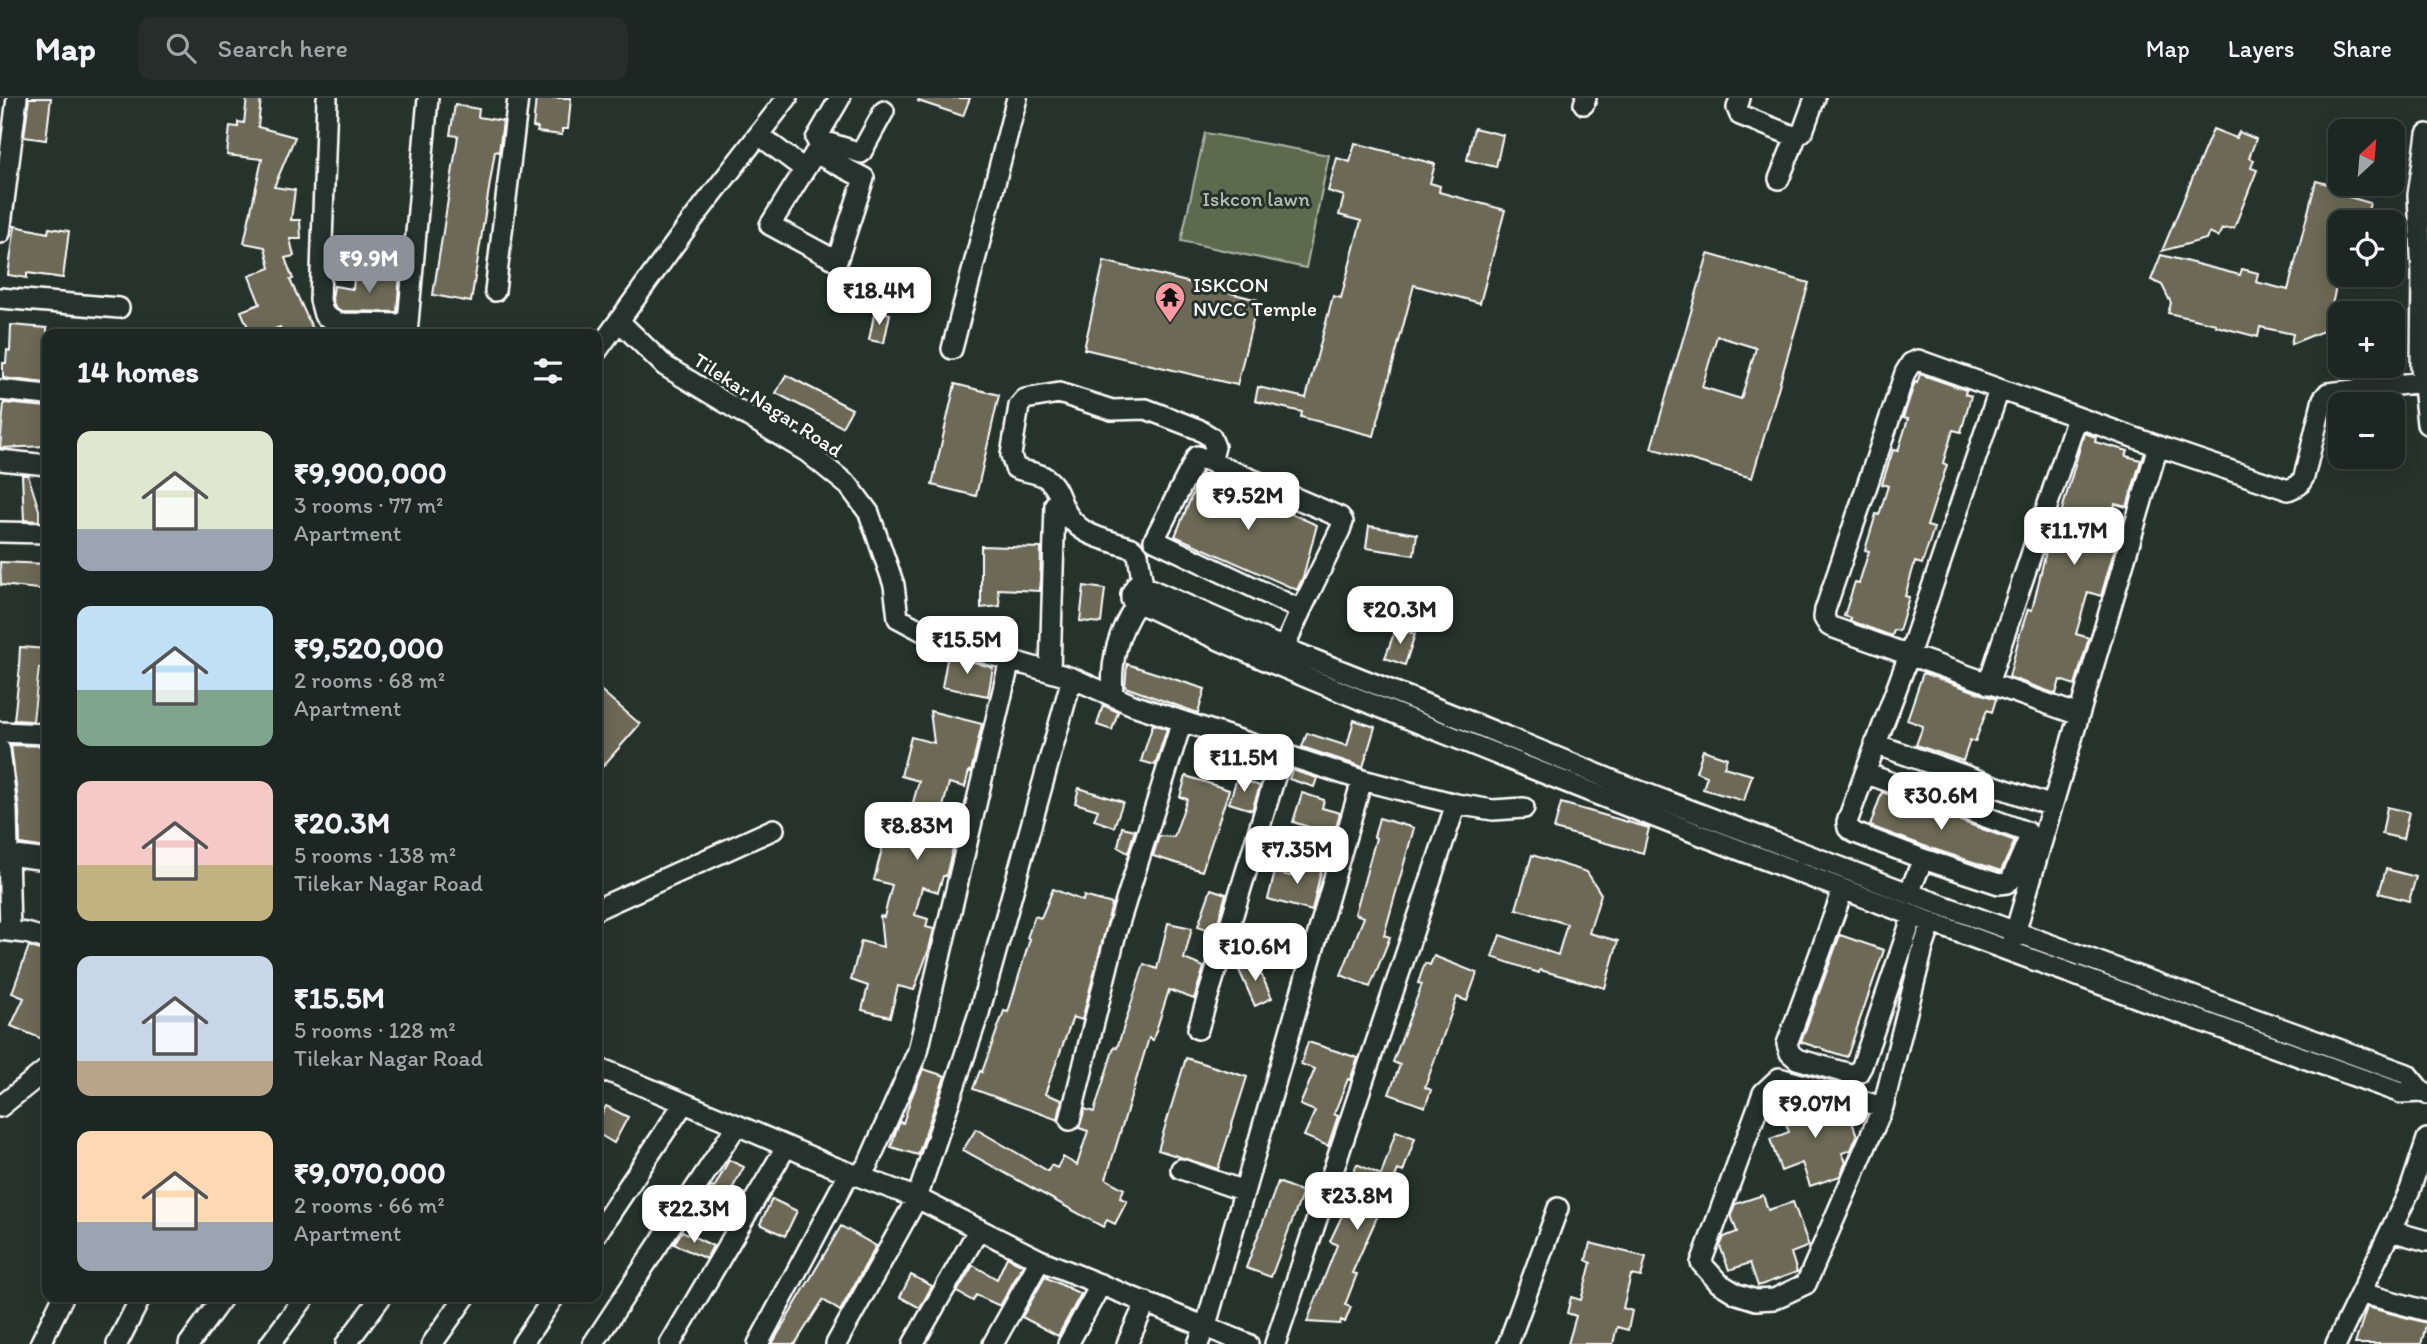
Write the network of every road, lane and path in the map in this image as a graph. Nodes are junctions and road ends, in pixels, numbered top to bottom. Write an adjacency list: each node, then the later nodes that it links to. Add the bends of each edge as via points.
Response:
1 (17, 98): 16 (street)
2 (327, 98): 22 (street, via 320,300 324,315 338,323)
3 (428, 98): 22 (street)
4 (517, 98): 18 (street)
5 (787, 98): 12 (street)
6 (840, 98): 10 (street, via 816,139 861,153)
7 (1017, 98): 24 (street)
8 (1741, 98): 13 (street, via 1740,115)
9 (1815, 98): 13 (street, via 1803,131)
10 (884, 111)
11 (2427, 134): 25 (street, via 2417,195)
12 (759, 135): 14 (street); 21 (street)
13 (1796, 137): 15 (street)
14 (804, 169): 14 (street, via 815,153 864,178 837,261 770,225)
15 (1779, 179)
16 (2, 199): 17 (street)
17 (0, 233)
18 (495, 291)
19 (0, 299): 20 (street)
20 (119, 308)
21 (620, 322): 23 (street); 42 (street, Tilekar Nagar Road, via 665,366 807,452 849,486 869,513 894,585 898,618 926,633)
22 (407, 329)
23 (602, 345)
24 (952, 349)
25 (2423, 382): 30 (street); 31 (street, via 2328,393 2304,477 2288,490)
26 (0, 390): 28 (street)
27 (1999, 390): 29 (street); 40 (street); 40 (street, via 1918,360 1911,363 1901,386 1824,618 1829,626)
28 (42, 394)
29 (2077, 417): 31 (street); 45 (street)
30 (2427, 424)
31 (2158, 446): 47 (street)
32 (0, 460): 34 (street)
33 (1211, 462): 38 (street, via 1215,447 1210,437 1146,409 1112,410 1059,393 1025,400 1019,406 1011,455 1015,468 1045,476 1081,531 1138,554); 39 (street, via 1340,517 1340,530); 39 (street, via 1197,456 1154,540)
34 (42, 464)
35 (1055, 505): 43 (street)
36 (0, 532): 37 (street)
37 (42, 533)
38 (1140, 594): 41 (street); 46 (street, via 1115,651)
39 (1301, 610): 41 (street)
40 (1909, 655): 45 (street); 51 (street)
41 (1280, 657): 64 (street, via 1661,821); 65 (street, via 1478,724 1629,788)
42 (1010, 660): 43 (street, Tilekar Nagar Road); 87 (street, via 918,1051 868,1164)
43 (1050, 671): 44 (street, Tilekar Nagar Road)
44 (1072, 678): 46 (street, Tilekar Nagar Road); 89 (street, via 979,1013)
45 (1988, 684): 47 (street)
46 (1113, 695): 48 (street, Tilekar Nagar Road)
47 (2079, 715): 57 (street)
48 (1182, 722): 53 (street, Tilekar Nagar Road); 82 (street, via 1116,933)
49 (0, 733): 50 (street)
50 (42, 734)
51 (1875, 744): 54 (street); 57 (street)
52 (0, 750): 59 (street)
53 (1282, 754): 55 (street, Tilekar Nagar Road); 75 (street)
54 (1865, 772): 63 (street, via 1848,828); 63 (street, via 2030,836 2007,883)
55 (1362, 780): 56 (street, Tilekar Nagar Road); 88 (street)
56 (1456, 804): 58 (street, Tilekar Nagar Road, via 1493,810); 125 (street)
57 (2052, 806): 70 (street)
58 (1524, 808)
59 (4, 828): 61 (street)
60 (774, 829): 66 (street)
61 (8, 855): 62 (street); 69 (street)
62 (42, 859)
63 (1923, 859): 65 (street)
64 (1843, 890): 67 (street); 67 (street, via 1787,1044 1797,1059 1858,1073)
65 (1909, 893): 70 (street)
66 (602, 907)
67 (1913, 915): 68 (street)
68 (1932, 922): 72 (street); 81 (street)
69 (5, 931): 71 (street)
70 (2016, 932): 72 (street); 73 (street)
71 (42, 938)
72 (2010, 952): 74 (street)
73 (2211, 1002): 74 (street); 78 (street, via 2407,1074)
74 (2205, 1023): 78 (street, via 2401,1093)
75 (1198, 1030)
76 (42, 1073): 80 (street)
77 (602, 1078): 79 (street)
78 (2425, 1093)
79 (684, 1103): 83 (street); 91 (street)
80 (0, 1107)
81 (1883, 1107): 81 (street, via 1805,1284 1774,1300 1756,1300 1719,1283 1701,1263 1769,1086 1779,1078)
82 (1070, 1120)
83 (737, 1125): 85 (street); 115 (street)
84 (2427, 1139): 93 (street)
85 (786, 1147): 87 (street); 116 (street)
86 (1181, 1169): 88 (street)
87 (854, 1175): 89 (street); 117 (street)
88 (1244, 1191): 107 (street)
89 (917, 1198): 92 (street); 118 (street)
90 (1558, 1208): 126 (street)
91 (602, 1226)
92 (979, 1229): 95 (street); 119 (street)
93 (2391, 1231): 94 (street); 97 (street)
94 (2427, 1241)
95 (1040, 1260): 96 (street); 120 (street)
96 (1101, 1284): 105 (street); 121 (street)
97 (2361, 1293): 106 (street); 127 (street)
98 (61, 1302): 108 (street)
99 (138, 1302): 109 (street)
100 (219, 1302): 110 (street)
101 (301, 1302): 111 (street)
102 (377, 1302): 112 (street)
103 (461, 1302): 113 (street)
104 (551, 1302): 114 (street)
105 (1146, 1302): 107 (street); 122 (street)
106 (2427, 1311)
107 (1206, 1325): 123 (street); 124 (street)
108 (40, 1344)
109 (117, 1344)
110 (189, 1344)
111 (270, 1344)
112 (346, 1344)
113 (432, 1344)
114 (522, 1344)
115 (593, 1344)
116 (670, 1344)
117 (758, 1344)
118 (836, 1344)
119 (913, 1344)
120 (993, 1344)
121 (1068, 1344)
122 (1127, 1344)
123 (1198, 1344)
124 (1248, 1344)
125 (1275, 1344)
126 (1508, 1344)
127 (2336, 1344)

